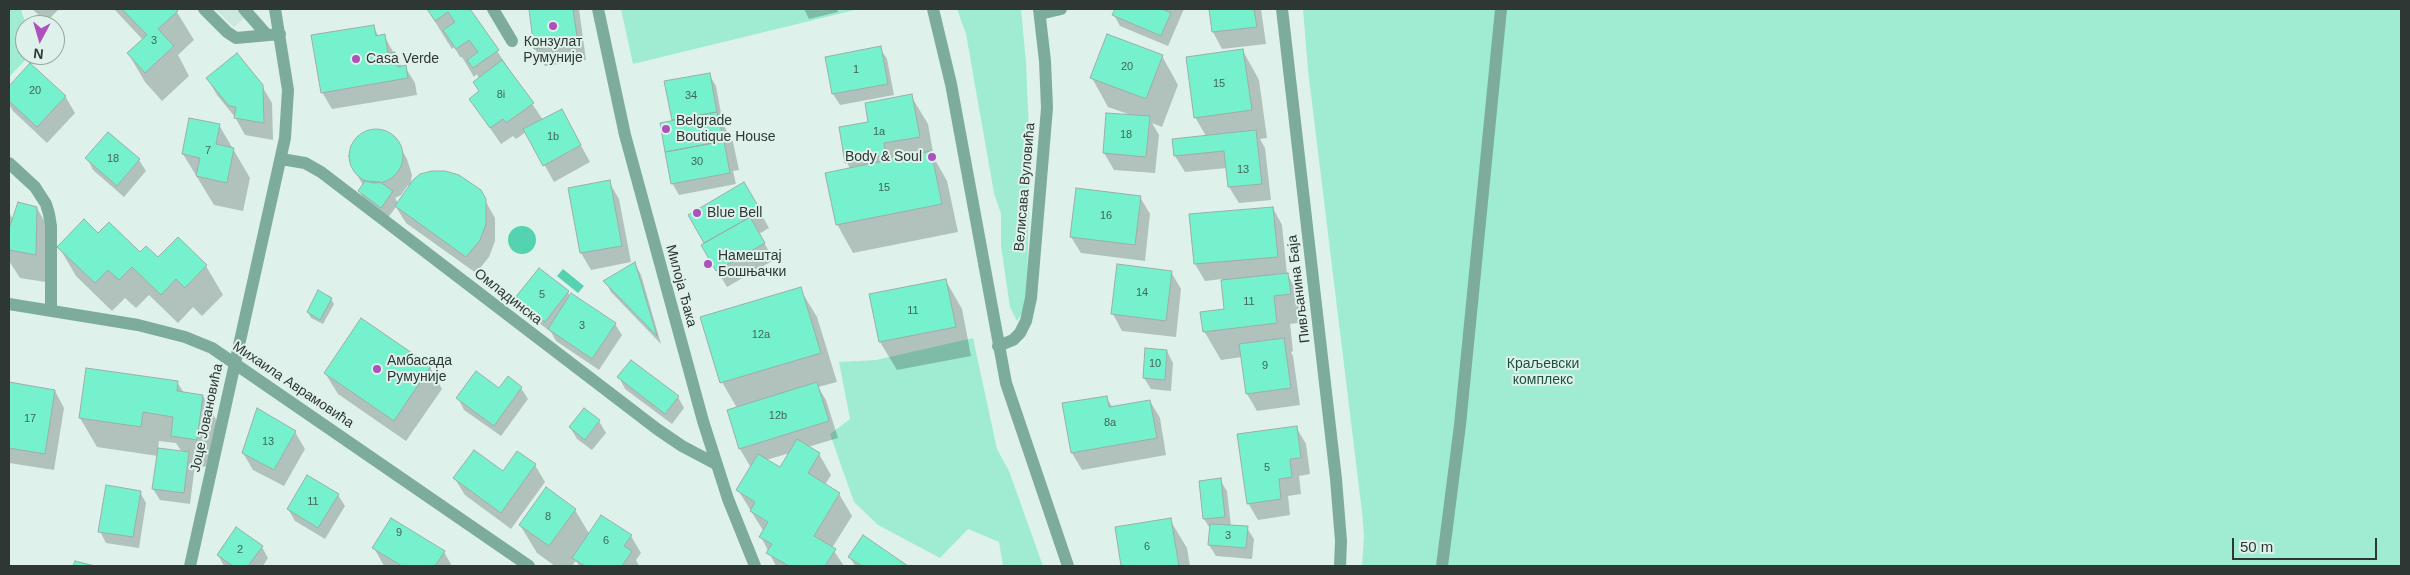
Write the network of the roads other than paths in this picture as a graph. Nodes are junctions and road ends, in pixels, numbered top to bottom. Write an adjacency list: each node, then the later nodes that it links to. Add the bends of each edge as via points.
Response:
1 (204, 9): 11 (street, via 236,38)
2 (244, 9): 11 (street)
3 (275, 9): 11 (street, Јоце Јовановића)
4 (493, 9): 12 (street)
5 (598, 9): 19 (street, Милоја Ђака, via 625,135)
6 (933, 9): 17 (street, via 952,84)
7 (1061, 9): 10 (street)
8 (1282, 9): 24 (street, Пивљанина Баја, via 1336,478)
9 (1500, 9): 25 (street, via 1460,425)
10 (1039, 11): 17 (street, Велисава Вуловића, via 1047,108 1031,298 1020,333)
11 (273, 35): 13 (street, Јоце Јовановића, via 286,74 288,103)
12 (512, 41)
13 (282, 159): 18 (street, Јоце Јовановића); 19 (street, Омладинска, via 305,163 321,172 657,429)
14 (9, 163): 16 (street, via 35,187 49,214)
15 (9, 304): 16 (street, Михаила Аврамовића)
16 (51, 311): 18 (street, Михаила Аврамовића, via 165,331 212,348)
17 (998, 346): 23 (street, via 1017,419)
18 (235, 362): 20 (street, Јоце Јовановића); 21 (street, Михаила Аврамовића)
19 (716, 464): 22 (street, Милоја Ђака)
20 (190, 566)
21 (529, 566)
22 (755, 566)
23 (1068, 566)
24 (1340, 566)
25 (1442, 566)

